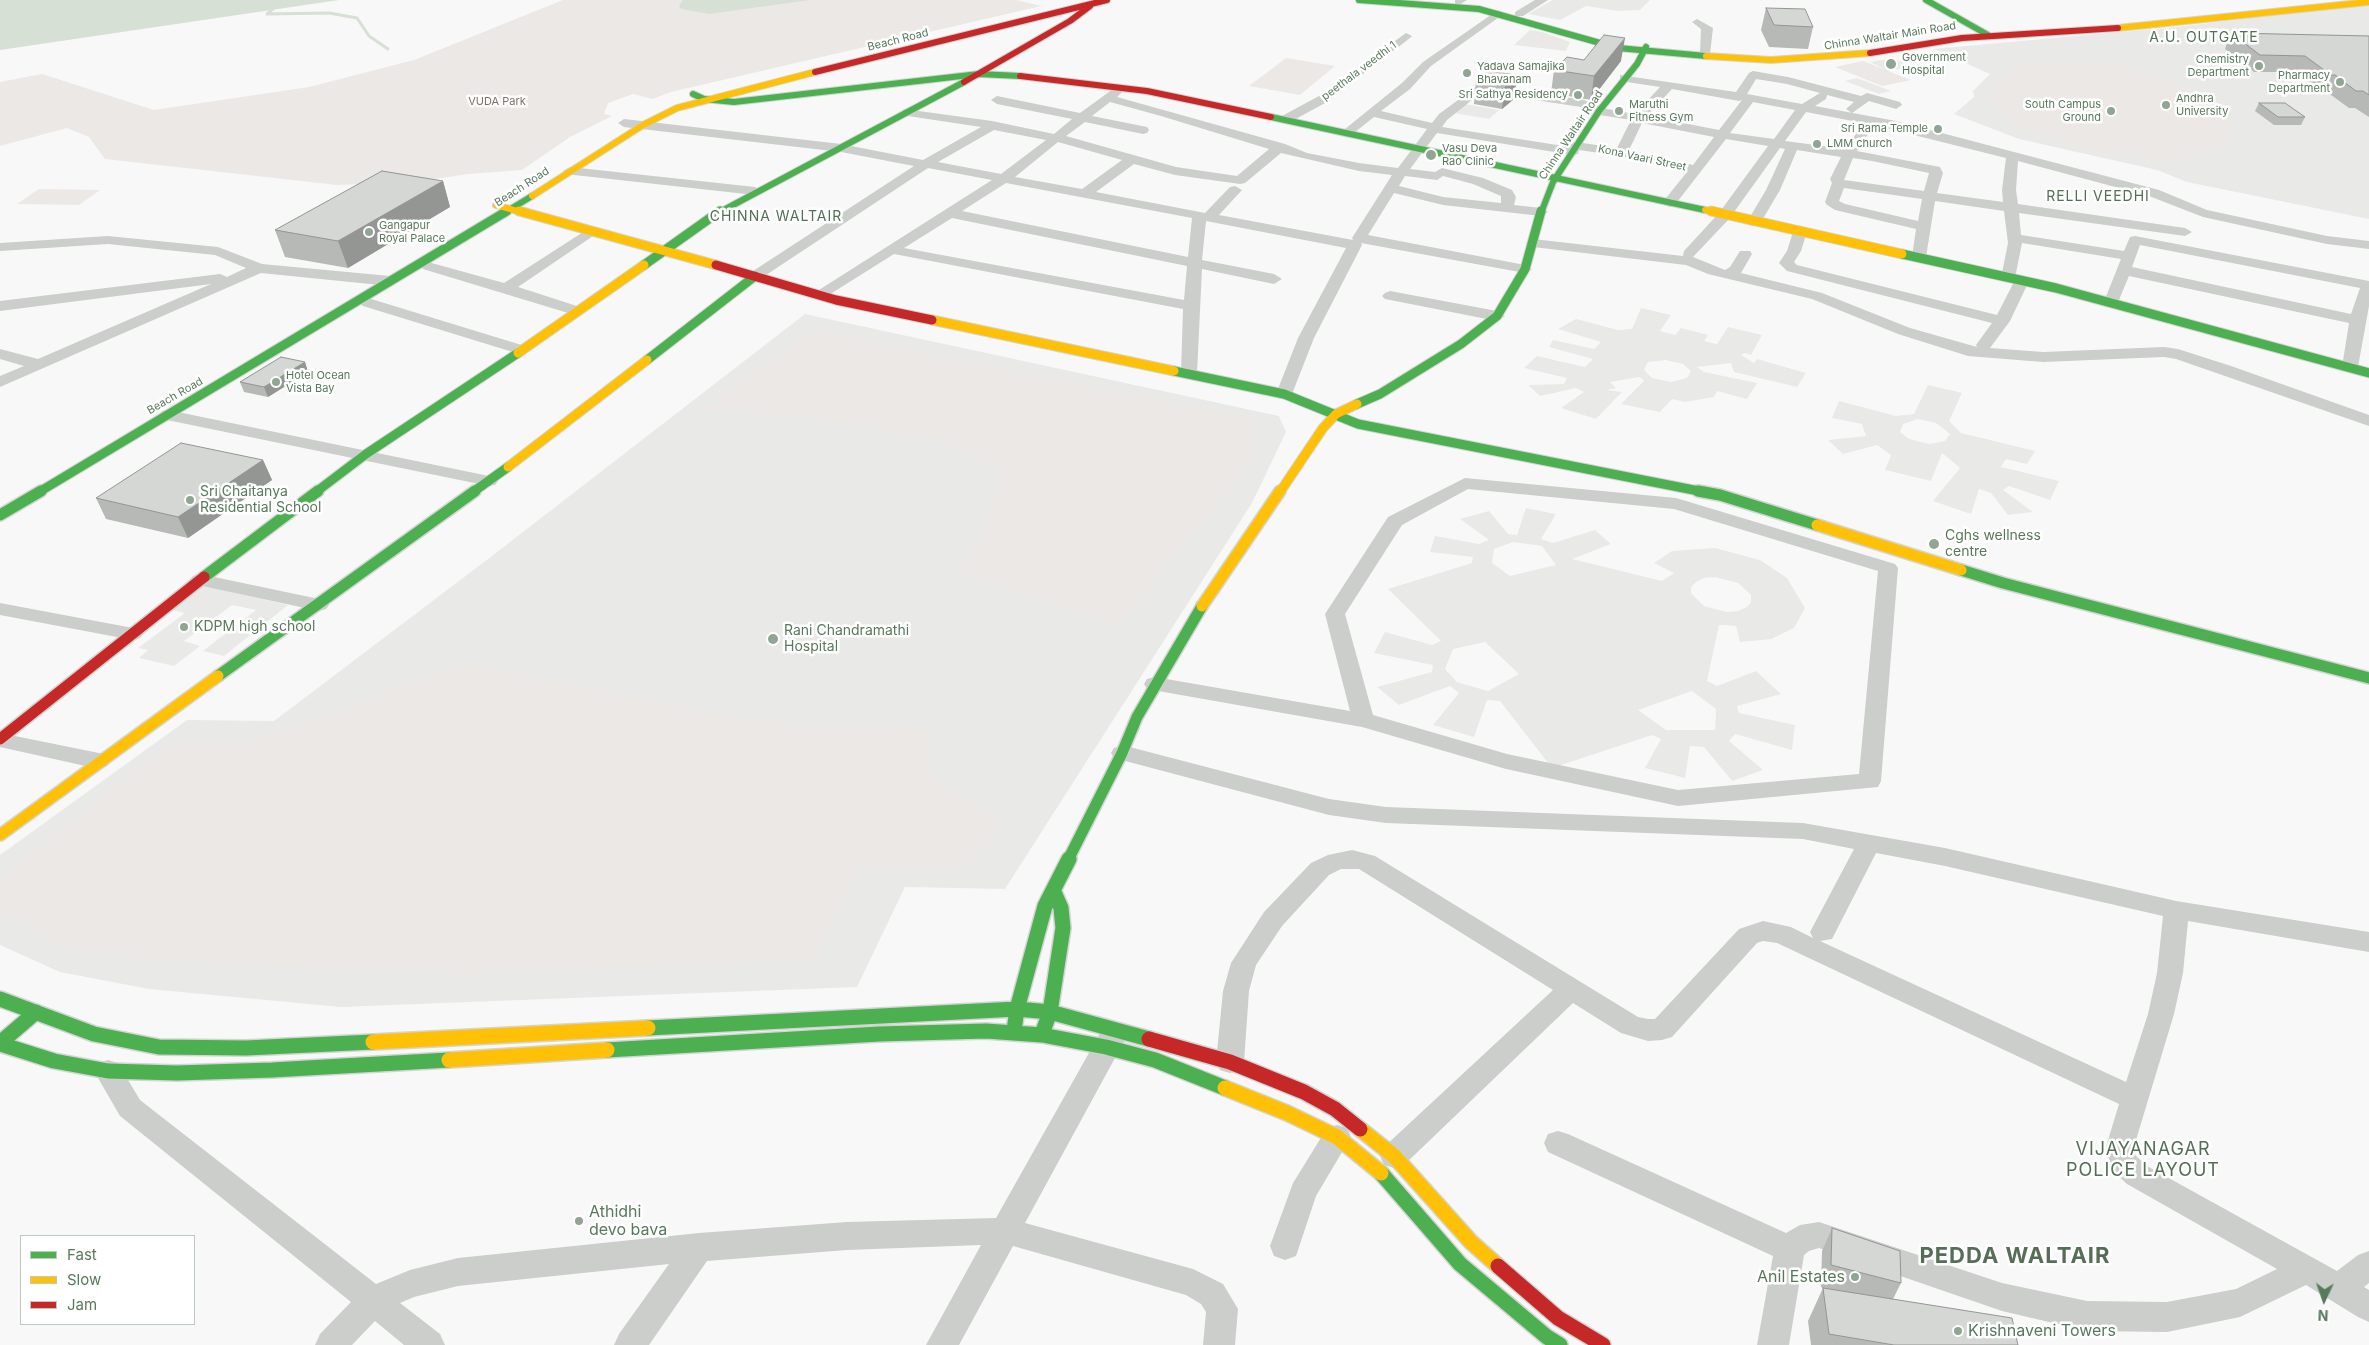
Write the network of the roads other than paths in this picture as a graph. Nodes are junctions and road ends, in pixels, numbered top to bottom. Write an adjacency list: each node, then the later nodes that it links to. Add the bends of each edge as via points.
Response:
1 (1068, 0): 22 (street, Beach Road, via 932,39)
2 (1106, 0): 10 (street, Beach Road)
3 (1359, 0): 11 (street, Chinna Waltair Main Road, via 1457,6)
4 (1431, 0): 8 (street, Chinna Waltair Main Road)
5 (1543, 0): 12 (street)
6 (1926, 0): 14 (street)
7 (2351, 0): 14 (street, Chinna Waltair Main Road, via 2118,25)
8 (1461, 1): 12 (street, Chinna Waltair Main Road)
9 (2369, 2): 14 (street, Chinna Waltair Main Road, via 2098,30)
10 (1090, 6): 18 (street); 26 (street, Beach Road)
11 (1498, 13): 16 (street, Chinna Waltair Main Road, via 1587,41); 33 (street, via 1427,64 1413,80)
12 (1519, 14): 16 (street, Chinna Waltair Main Road)
13 (1697, 22): 17 (street, via 1707,28)
14 (1985, 33): 16 (street, Chinna Waltair Main Road, via 1815,60 1738,59); 17 (street, Chinna Waltair Main Road, via 1803,55)
15 (1406, 36): 37 (street, peethala veedhi 1, via 1323,99)
16 (1645, 50): 17 (street, Chinna Waltair Main Road); 19 (street, Chinna Waltair Road)
17 (1706, 52)
18 (980, 74): 21 (street); 26 (street, via 734,102); 32 (street)
19 (1624, 78): 20 (street); 31 (street, Chinna Waltair Road)
20 (1669, 85): 24 (street); 36 (street)
21 (1120, 88): 25 (street); 37 (street, via 1186,98)
22 (693, 94): 26 (street); 39 (street, Beach Road)
23 (1822, 96): 30 (street)
24 (1745, 97): 28 (street, via 1753,75); 30 (street); 45 (street)
25 (1108, 98): 35 (street); 51 (street)
26 (704, 99): 41 (street, Beach Road)
27 (997, 100): 35 (street)
28 (1861, 100): 29 (street, via 1871,97); 34 (street)
29 (1896, 106)
30 (1803, 108): 34 (street); 48 (street)
31 (1599, 111): 36 (street); 42 (street, via 1584,104 1480,88 1464,98); 54 (street, Chinna Waltair Road)
32 (908, 112): 40 (street); 52 (street)
33 (1371, 113): 42 (street, Kona Vaari Street); 44 (street)
34 (1845, 116): 38 (street)
35 (1084, 118): 43 (street); 46 (street)
36 (1638, 118): 45 (street); 55 (street)
37 (1286, 120): 44 (street)
38 (1871, 120): 47 (street); 56 (street)
39 (624, 123): 41 (street); 49 (street, Beach Road)
40 (992, 124)
41 (642, 125): 52 (street); 61 (street, Beach Road)
42 (1434, 128): 53 (street); 54 (street, Kona Vaari Street)
43 (1143, 130)
44 (1346, 133): 53 (street)
45 (1722, 135): 48 (street); 63 (street)
46 (1057, 138): 59 (street); 60 (street, via 992,126); 66 (street)
47 (1948, 139): 58 (street); 62 (street)
48 (1779, 143): 50 (street); 85 (street)
49 (589, 145)
50 (1792, 145): 56 (street); 86 (street, via 1773,190)
51 (1280, 147): 59 (street, via 1240,180 1175,171); 67 (street, via 1334,171)
52 (841, 148): 60 (street); 72 (street)
53 (1420, 148): 57 (street); 67 (street)
54 (1575, 148): 55 (street, Kona Vaari Street); 65 (street, Chinna Waltair Road)
55 (1621, 152): 63 (street, Kona Vaari Street)
56 (1849, 154): 62 (street); 68 (street, via 1837,179)
57 (1459, 156): 64 (street); 65 (street)
58 (2012, 158): 69 (street); 78 (street, via 2009,190)
59 (1132, 159): 73 (street)
60 (927, 163): 66 (street); 108 (street)
61 (566, 164): 72 (street); 80 (street, Beach Road)
62 (1929, 168): 74 (street, via 1936,171)
63 (1696, 170): 76 (street, Kona Vaari Street)
64 (1440, 174): 67 (street); 75 (street); 79 (street, via 1478,181 1507,193)
65 (1557, 178): 76 (street); 81 (street, Chinna Waltair Road)
66 (1002, 180): 73 (street); 82 (street)
67 (1394, 180): 75 (street); 93 (street)
68 (1839, 183): 74 (street); 87 (street, via 1832,202 1840,207)
69 (2131, 188): 83 (street); 95 (street, via 2222,218 2326,240)
70 (1235, 190): 84 (street)
71 (518, 191): 77 (street, Beach Road)
72 (755, 191): 97 (street)
73 (1084, 194): 84 (street)
74 (1929, 195): 78 (street); 87 (street)
75 (1424, 197): 79 (street)
76 (1669, 203): 85 (street)
77 (496, 205): 80 (street); 109 (street, Beach Road)
78 (2012, 206): 83 (street); 91 (street)
79 (1507, 208): 81 (street)
80 (512, 210): 88 (street); 112 (street, Beach Road)
81 (1540, 212): 94 (street, Chinna Waltair Road)
82 (949, 213): 98 (street); 102 (street)
83 (2133, 215): 90 (street); 92 (street)
84 (1204, 216): 93 (street); 102 (street)
85 (1724, 216): 86 (street); 99 (street)
86 (1754, 222): 89 (street)
87 (1925, 227): 101 (street)
88 (591, 232): 97 (street); 113 (street)
89 (1800, 232): 101 (street); 123 (street, via 1786,263 1792,268)
90 (2185, 232)
91 (2015, 238): 103 (street); 111 (street)
92 (2135, 240): 103 (street); 122 (street, via 2368,286)
93 (1357, 242): 106 (street); 133 (street, via 1306,338)
94 (1533, 243): 106 (street, Chinna Waltair Road); 107 (street, via 1689,261)
95 (2369, 245)
96 (0, 247): 105 (street, via 108,240 218,251)
97 (663, 249): 108 (street); 120 (street, via 644,266)
98 (893, 250): 114 (street); 119 (street)
99 (1689, 254)
100 (1745, 254): 107 (street, via 1736,270)
101 (1919, 257): 111 (street)
102 (1194, 261): 110 (street); 119 (street)
103 (2127, 263): 117 (street); 122 (street)
104 (428, 266): 113 (street)
105 (260, 268): 109 (street); 118 (street, via 225,277); 128 (street)
106 (1525, 269): 121 (street, Chinna Waltair Road)
107 (1728, 274): 137 (street, via 1817,296 1904,331 1968,351 2043,357 2178,354)
108 (755, 276): 114 (street); 139 (street)
109 (374, 279): 112 (street); 142 (street, Beach Road)
110 (1274, 279)
111 (2015, 279): 117 (street); 123 (street)
112 (390, 281): 136 (street, Beach Road)
113 (506, 288): 120 (street)
114 (819, 295): 130 (street)
115 (1390, 296): 121 (street)
116 (368, 303): 126 (street)
117 (2111, 304): 129 (street)
118 (4, 305)
119 (1191, 306): 130 (street)
120 (578, 311): 126 (street)
121 (1497, 316): 134 (street, Chinna Waltair Road, via 1461,344 1400,382)
122 (2357, 320): 125 (street)
123 (2002, 321): 124 (street)
124 (1984, 345)
125 (2361, 349): 129 (street)
126 (522, 350): 138 (street)
127 (0, 354): 128 (street)
128 (40, 365): 132 (street)
129 (2350, 367): 131 (street)
130 (1189, 373): 133 (street)
131 (2369, 373)
132 (0, 382)
133 (1284, 394): 134 (street)
134 (1336, 414): 135 (street); 150 (street, via 1358,424 1720,495 2003,583); 151 (street, via 1323,428 1194,618)
135 (1372, 414)
136 (168, 415): 138 (street); 143 (street, Beach Road)
137 (2369, 421)
138 (366, 454): 139 (street); 144 (street)
139 (489, 481): 145 (street)
140 (1708, 481): 141 (street)
141 (1728, 485)
142 (0, 502)
143 (0, 515)
144 (200, 580): 145 (street); 148 (street)
145 (319, 605): 155 (street)
146 (0, 608): 148 (street)
147 (2220, 627): 149 (street)
148 (133, 634): 153 (street)
149 (2351, 661)
150 (2369, 678)
151 (1156, 684): 152 (street); 154 (street)
152 (1363, 720): 152 (street, via 1506,761 1678,798 1870,781 1888,568 1676,504 1465,483 1395,521 1335,614)
153 (4, 732): 155 (street)
154 (1122, 753): 157 (street, via 1357,812 1751,827 1803,831); 158 (street)
155 (99, 761): 156 (street)
156 (0, 835)
157 (1869, 842): 159 (street); 160 (street)
158 (1054, 892): 164 (street, via 1045,906); 166 (street, via 1061,908 1063,928)
159 (2176, 910): 161 (street); 175 (street, via 2170,973 2161,1014)
160 (1823, 932)
161 (2369, 942)
162 (1570, 990): 172 (street, via 1366,862 1352,859 1337,861 1320,869 1273,919 1244,964 1236,991); 175 (street, via 1630,1025 1648,1030 1662,1029 1748,936 1763,931 1782,934); 178 (street)
163 (0, 999): 165 (street)
164 (1017, 1008): 165 (street, via 246,1048 159,1047 94,1034); 166 (street); 167 (street)
165 (36, 1012): 170 (street)
166 (1050, 1012): 168 (street); 169 (street)
167 (1014, 1033): 168 (street); 174 (street, via 986,1030 879,1034 272,1070)
168 (1042, 1035): 169 (street)
169 (1112, 1038): 171 (street); 173 (street); 179 (street)
170 (0, 1043): 174 (street, via 54,1061)
171 (1175, 1046): 172 (street); 173 (street)
172 (1230, 1062): 178 (street, via 1304,1092 1334,1109)
173 (1166, 1065): 176 (street, via 1287,1113)
174 (108, 1071): 186 (street, via 130,1108)
175 (2134, 1098): 184 (street, via 2119,1150 2125,1164 2137,1176)
176 (1337, 1137): 180 (street, via 1303,1192); 189 (street, via 1388,1179 1460,1264)
177 (1558, 1143): 182 (street)
178 (1394, 1156): 188 (street, via 1471,1242)
179 (1007, 1232): 181 (street, via 847,1236); 193 (street); 194 (street, via 1193,1283 1212,1294 1222,1309)
180 (1285, 1246)
181 (699, 1247): 186 (street, via 458,1272 410,1284); 192 (street)
182 (1790, 1249): 184 (street, via 1800,1239 1819,1235 2002,1298 2086,1316 2167,1317 2240,1303); 197 (street)
183 (2369, 1265): 185 (street)
184 (2306, 1270): 185 (street)
185 (2339, 1288): 187 (street)
186 (374, 1300): 190 (street); 191 (street)
187 (2369, 1307)
188 (1558, 1318): 189 (street); 196 (street)
189 (1545, 1341): 195 (street)
190 (331, 1345)
191 (429, 1345)
192 (630, 1345)
193 (942, 1345)
194 (1219, 1345)
195 (1560, 1345)
196 (1603, 1345)
197 (1773, 1345)

